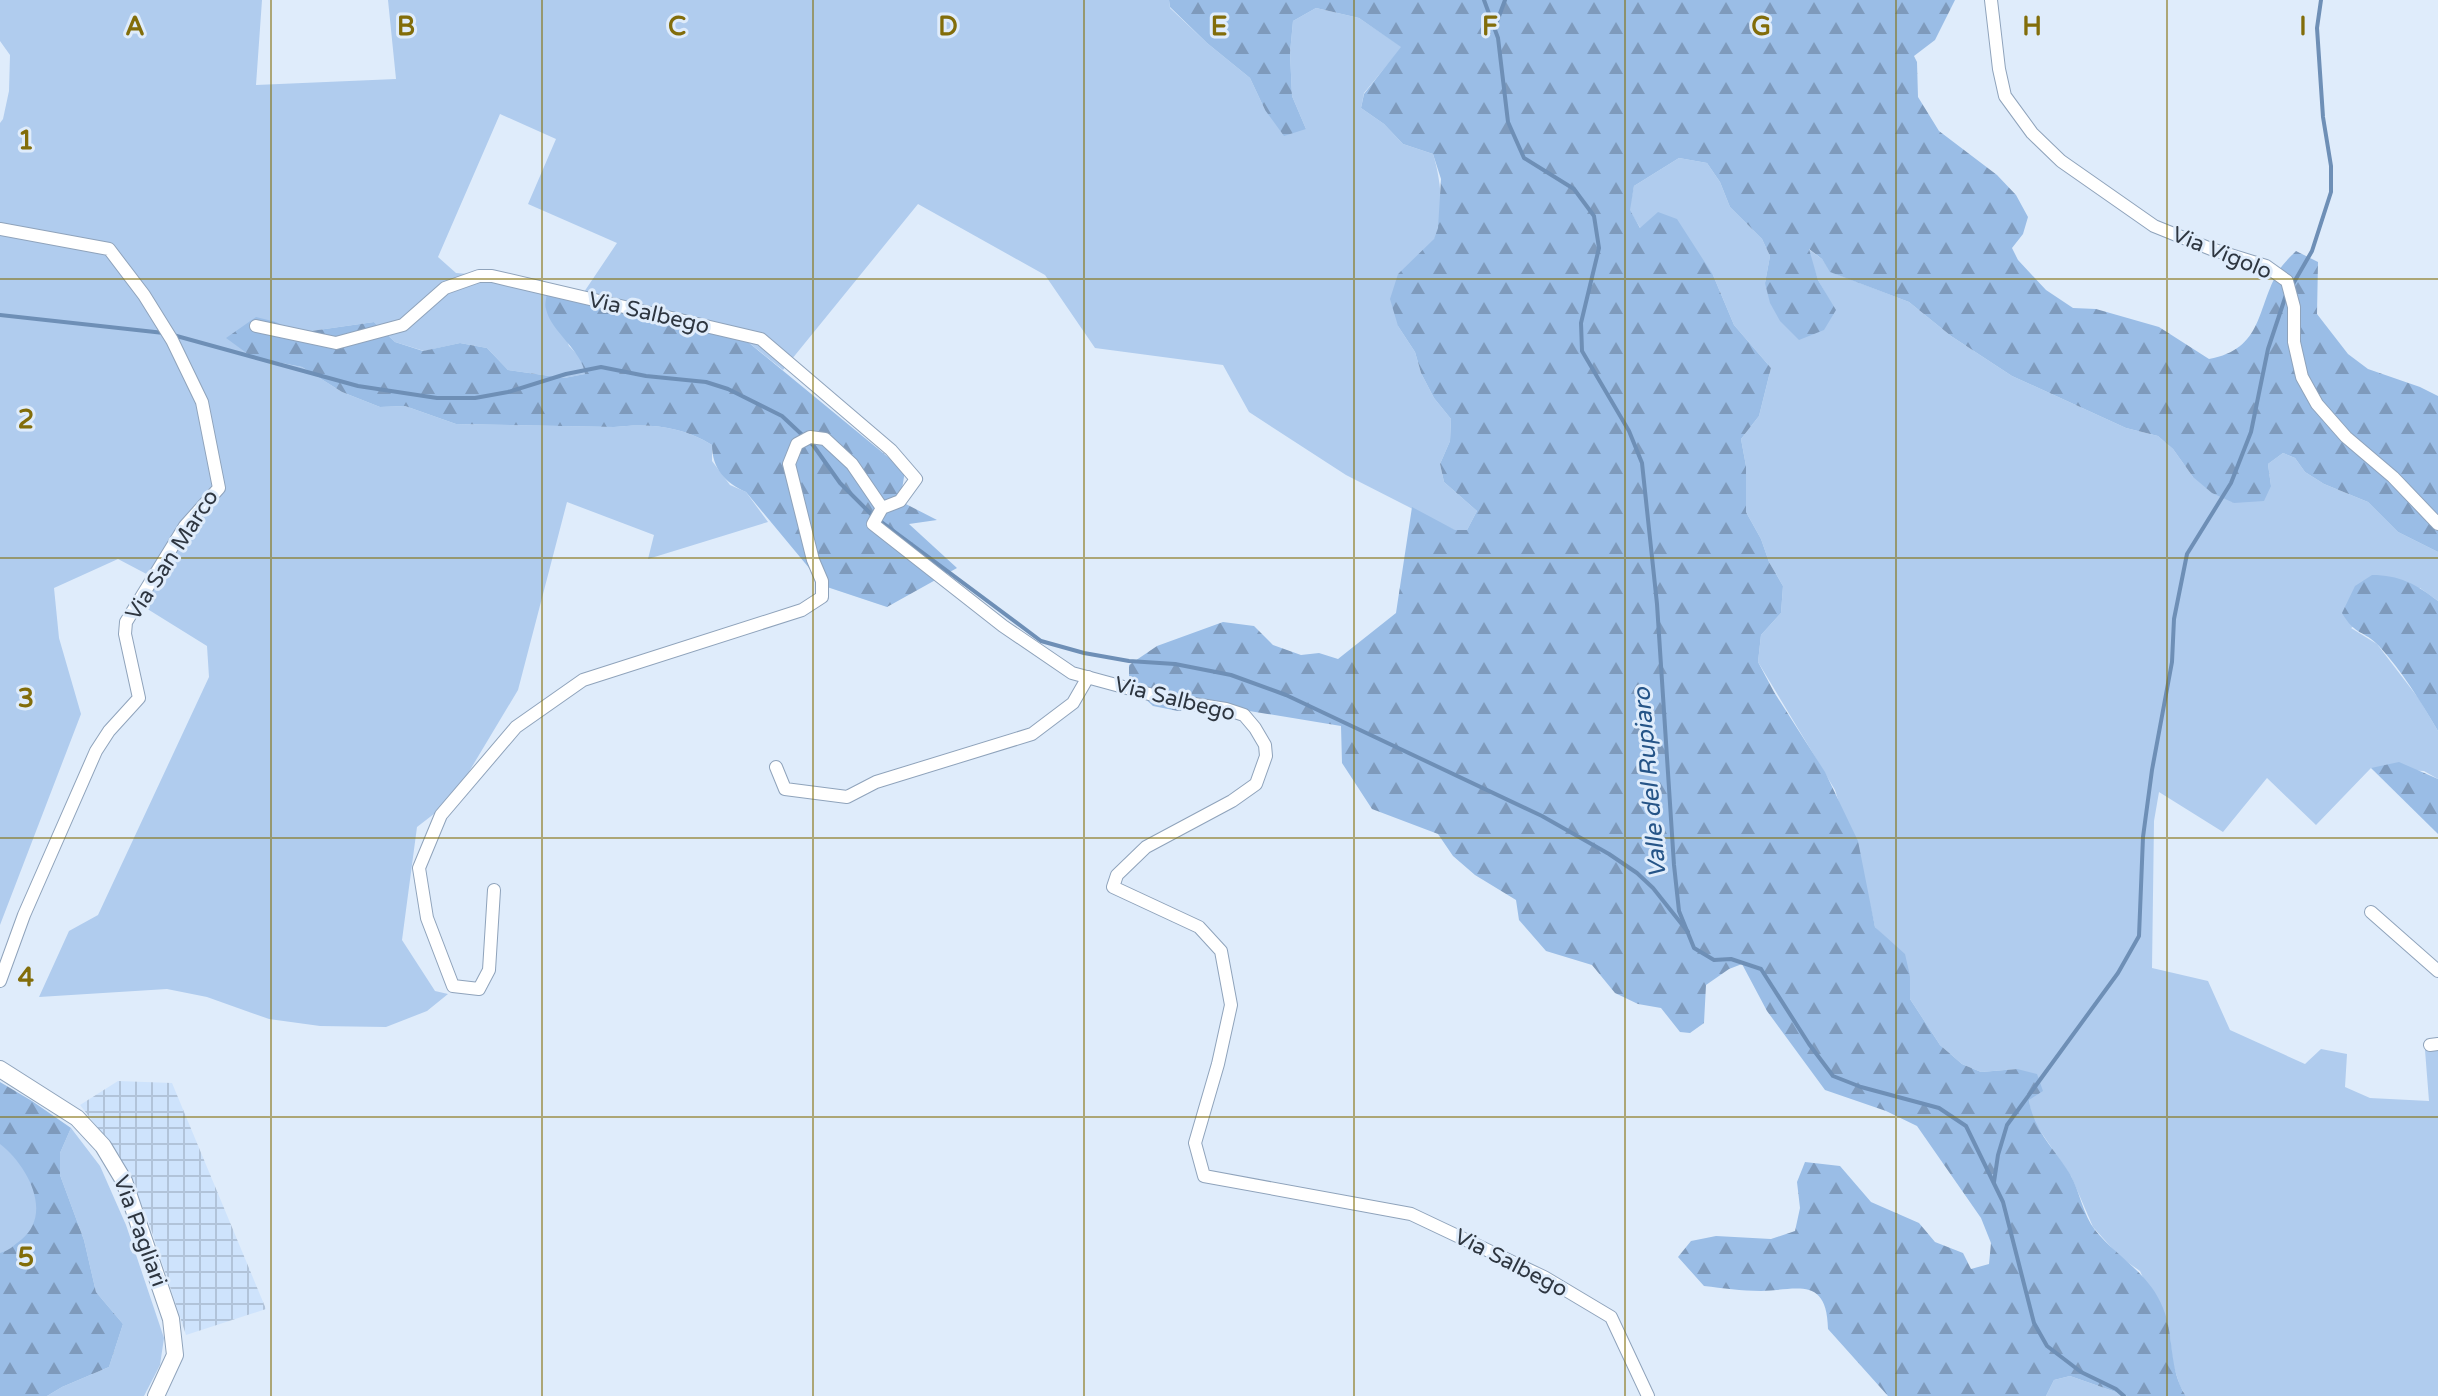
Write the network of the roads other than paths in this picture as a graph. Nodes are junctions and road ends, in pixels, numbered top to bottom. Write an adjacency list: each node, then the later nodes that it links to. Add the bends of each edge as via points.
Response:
1 (1991, 0): 5 (street, Via Vigolo, via 2005,96 2032,133 2061,161 2154,226 2266,266 2287,281 2302,377 2317,404)
2 (0, 229): 11 (street, Via San Marco, via 109,249 172,340 202,402 219,488 185,526 126,622 139,698 96,751)
3 (256, 326): 4 (street, Via Salbego, via 336,343 403,325 445,288 492,276 761,339 891,450 916,479 900,501)
4 (882, 508): 6 (street, Via Salbego, via 873,524 1003,626 1072,673); 8 (street, via 852,464 825,439 810,437 797,444 789,464 822,597 802,610 583,680 516,727 441,815 419,868 427,918 453,986 479,989 489,970)
5 (2438, 524)
6 (1088, 677): 7 (street, via 1073,703 1032,734 876,782 847,797 785,789); 14 (street, Via Salbego, via 1244,715 1265,745 1256,784 1146,847 1117,875 1113,887 1199,927 1221,951 1231,1005 1195,1143 1204,1176 1411,1214 1544,1277 1611,1317)
7 (776, 767)
8 (494, 890)
9 (2371, 912): 10 (street)
10 (2438, 971)
11 (0, 981)
12 (0, 1069): 13 (street, Via Pagliari, via 77,1118 103,1146 124,1181 171,1319 175,1355)
13 (156, 1396)
14 (1648, 1396)

